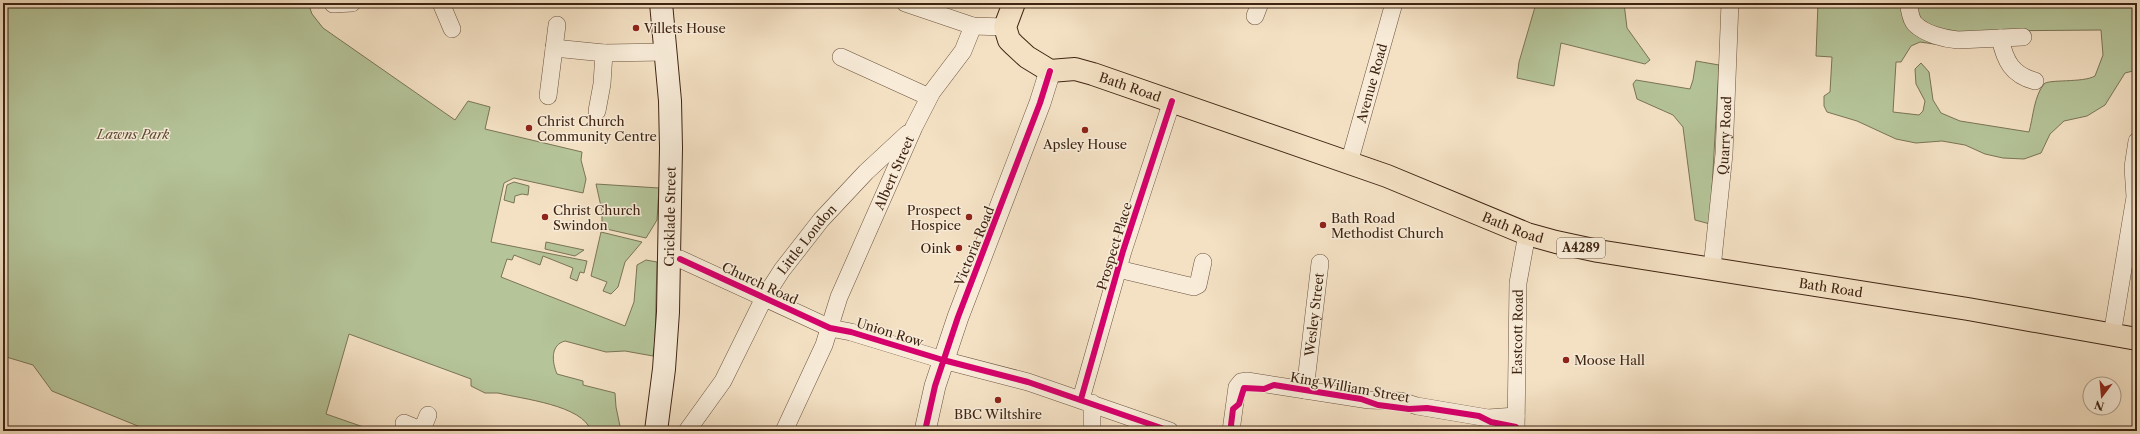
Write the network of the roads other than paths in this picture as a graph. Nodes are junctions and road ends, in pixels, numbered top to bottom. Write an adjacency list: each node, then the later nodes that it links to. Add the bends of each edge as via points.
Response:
1 (352, 3): 9 (street)
2 (441, 3): 13 (street)
3 (661, 3): 17 (main road, Cricklade Street)
4 (905, 3): 11 (street)
5 (1014, 3): 12 (main road)
6 (1394, 3): 28 (street, Avenue Road)
7 (1730, 3): 33 (street, Quarry Road, via 1724,154)
8 (1908, 3): 15 (street, via 1915,23 1937,35 1958,40)
9 (332, 4)
10 (557, 25): 16 (street)
11 (973, 26): 12 (street); 23 (street, Albert Street, via 962,51)
12 (1004, 27): 20 (main road, via 1014,45)
13 (452, 29)
14 (2024, 37): 15 (street)
15 (2000, 38): 21 (street, via 2007,62 2013,71)
16 (554, 48): 18 (street); 22 (street)
17 (666, 52): 18 (street); 45 (main road, Cricklade Street, via 671,133 669,270 664,369)
18 (604, 53): 25 (street)
19 (841, 57): 23 (street)
20 (1050, 71): 24 (main road, Bath Road / A4289, via 1085,71); 39 (street, Victoria Road)
21 (2035, 82)
22 (548, 96)
23 (929, 97): 26 (street, Albert Street)
24 (1172, 102): 28 (main road, Bath Road / A4289); 34 (street, Prospect Place)
25 (598, 111)
26 (914, 127): 35 (street, Little London, via 866,172 821,220); 36 (street, Albert Street, via 839,297)
27 (2137, 141): 37 (street, via 2133,167 2135,197)
28 (1349, 163): 29 (main road, Bath Road / A4289, via 1400,181)
29 (1527, 234): 33 (main road, Bath Road / A4289, via 1598,251); 43 (street, Eastcott Road, via 1518,283)
30 (680, 259): 35 (street, Church Road)
31 (1203, 262): 34 (street, via 1198,285 1194,287)
32 (1320, 263): 40 (street, Wesley Street)
33 (1712, 268): 37 (main road, Bath Road / A4289)
34 (1118, 269): 41 (street, Prospect Place)
35 (764, 298): 36 (street, Church Road); 46 (street, Little London, via 723,381)
36 (830, 328): 39 (street, Union Row); 47 (street, Albert Street)
37 (2112, 335): 38 (main road, Bath Road / A4289)
38 (2137, 339)
39 (943, 360): 41 (street, via 1028,382); 48 (street, Victoria Road)
40 (1305, 390): 43 (street, King William Street, via 1369,400 1401,401); 51 (street, King William Street, via 1241,382 1235,392)
41 (1086, 401): 49 (street, Prospect Place); 50 (street)
42 (404, 423): 44 (street)
43 (1516, 424)
44 (424, 426)
45 (656, 431)
46 (687, 431)
47 (784, 431)
48 (925, 431)
49 (1092, 431)
50 (1170, 431)
51 (1231, 431)

